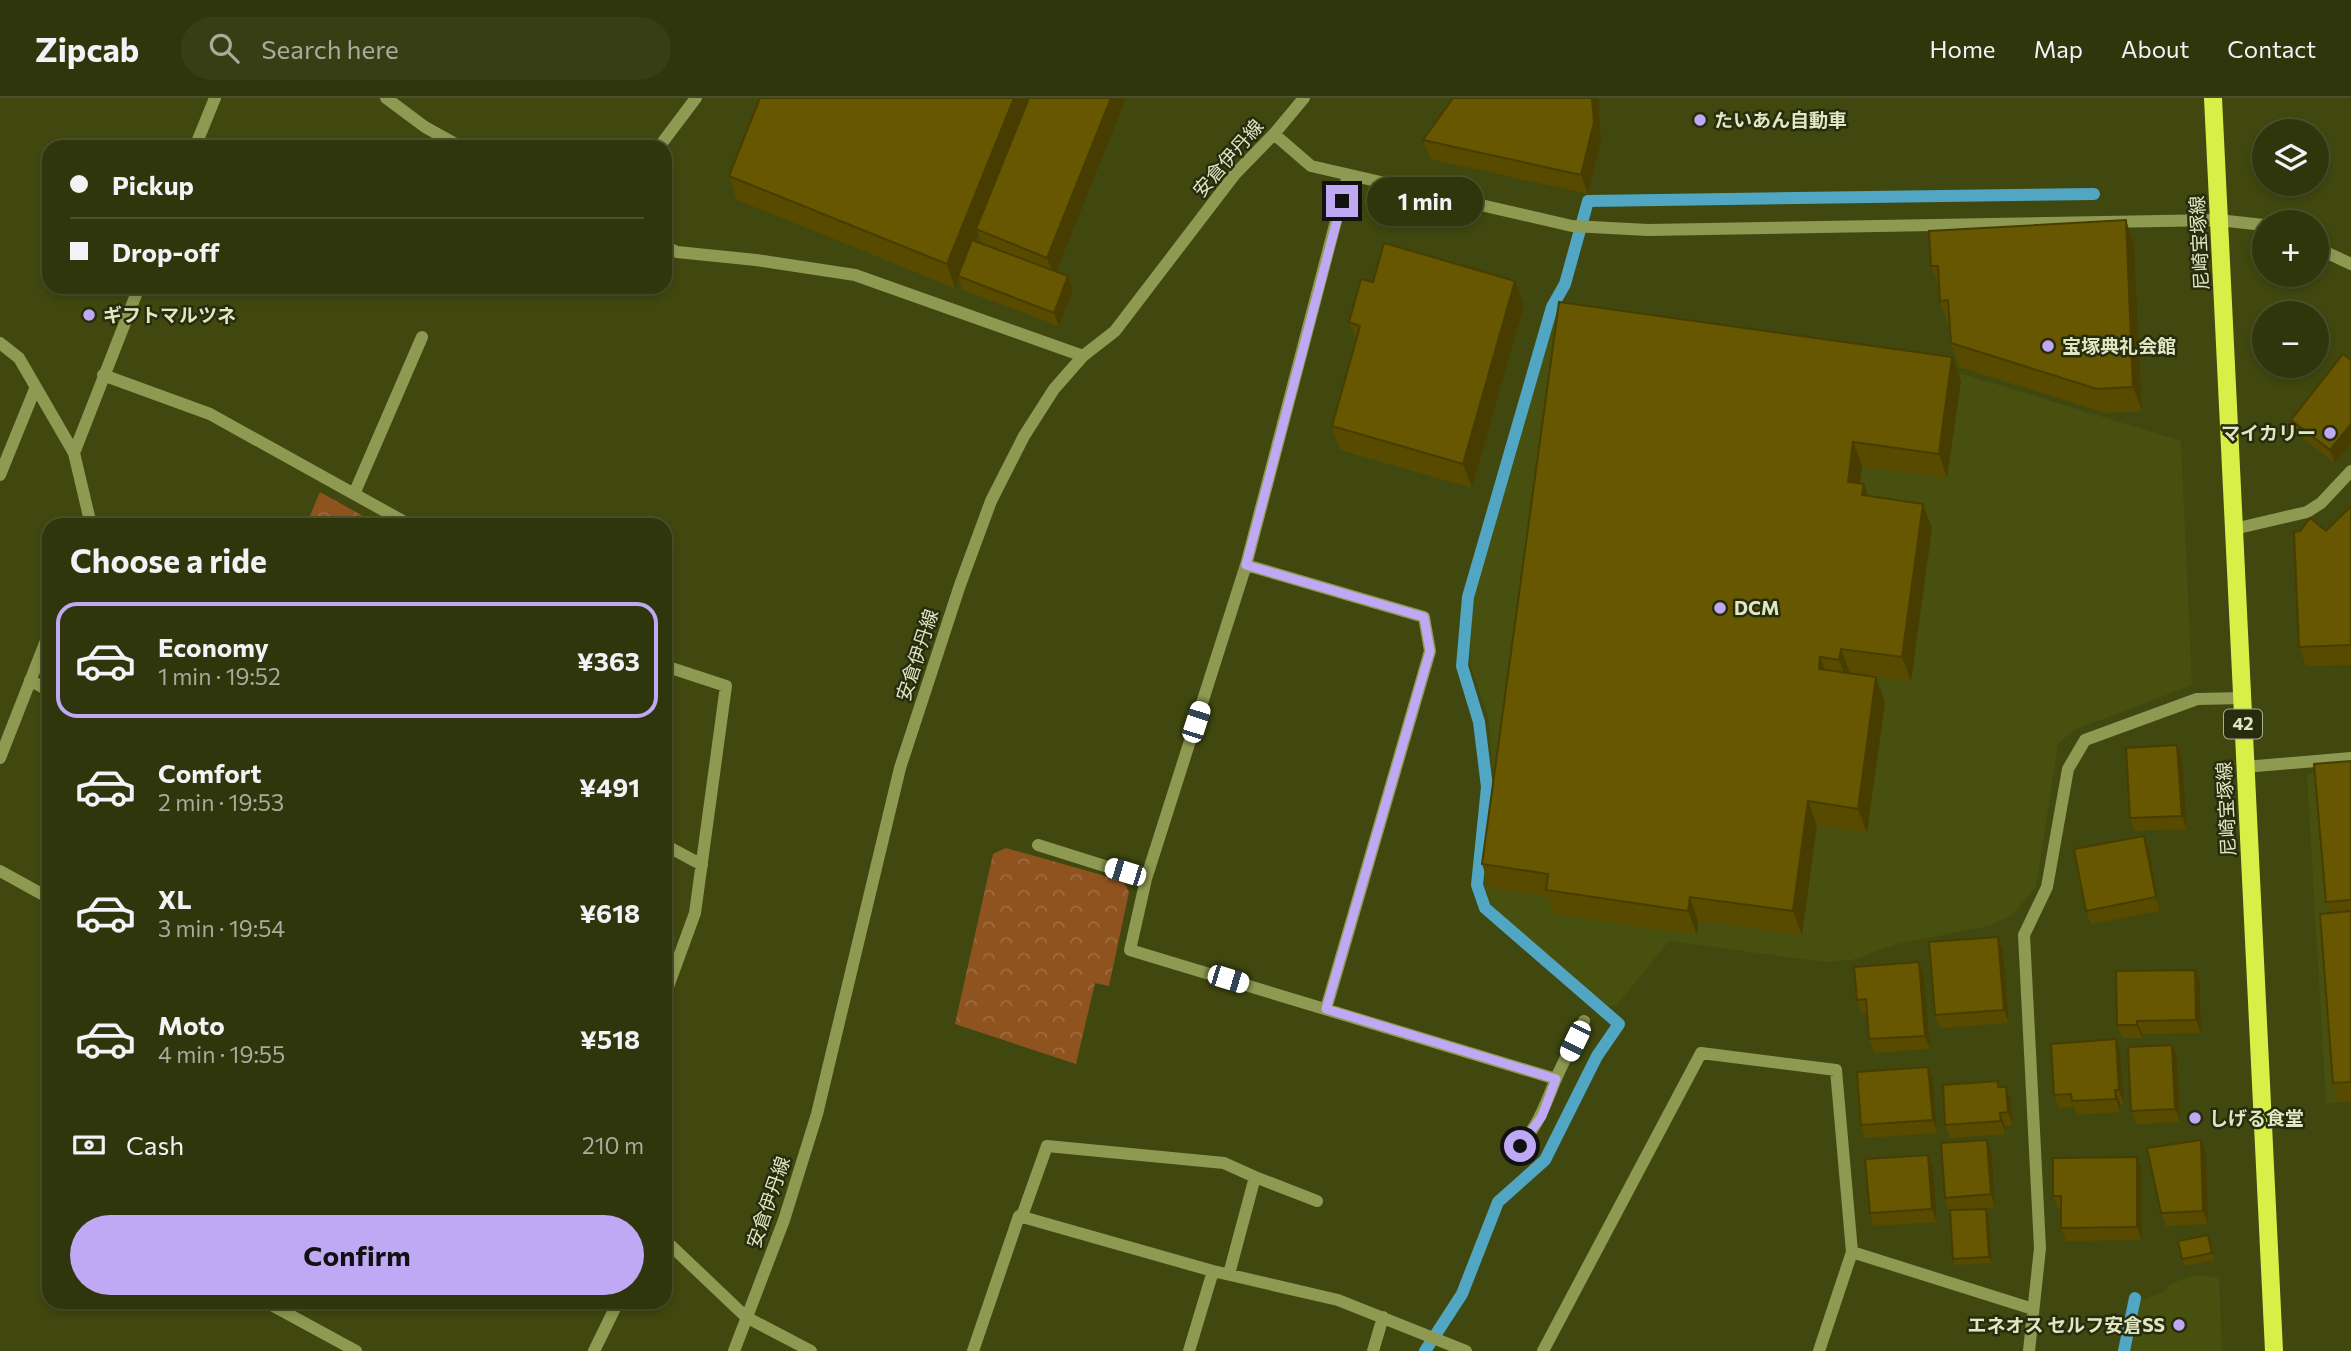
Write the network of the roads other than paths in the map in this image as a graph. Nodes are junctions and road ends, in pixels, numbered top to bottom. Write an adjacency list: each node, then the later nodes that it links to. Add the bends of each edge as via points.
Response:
1 (215, 98): 7 (street)
2 (386, 98): 8 (street)
3 (696, 98): 9 (street)
4 (1304, 98): 6 (street, 安倉伊丹線)
5 (2213, 98): 11 (main road, 尼崎宝塚線 / 42)
6 (1274, 134): 10 (street, via 1311,166); 19 (street, 安倉伊丹線, via 1235,173 1115,331)
7 (198, 140)
8 (448, 140)
9 (664, 140)
10 (1348, 175): 11 (street, via 1572,226 1623,229); 29 (street)
11 (2218, 220): 12 (street); 28 (main road, 尼崎宝塚線 / 42)
12 (2252, 224)
13 (672, 250): 19 (street, via 855,275)
14 (2329, 254): 15 (street)
15 (2351, 264)
16 (136, 294): 20 (street)
17 (422, 337): 25 (street)
18 (0, 342): 21 (street, via 19,358)
19 (1083, 356): 59 (street, 安倉伊丹線, via 1054,389 1024,436 991,501 960,585 900,768 817,1114 784,1220)
20 (103, 375): 22 (street); 25 (street, via 210,414)
21 (35, 388): 22 (street); 24 (street)
22 (75, 453): 26 (street)
23 (2351, 471): 28 (street, via 2307,512)
24 (0, 474)
25 (354, 494): 27 (street)
26 (89, 518)
27 (397, 518)
28 (2234, 529): 34 (main road, 尼崎宝塚線 / 42)
29 (1246, 565): 42 (street); 45 (street, via 1424,617 1430,651)
30 (42, 650): 32 (street)
31 (672, 668): 40 (street, via 726,686)
32 (30, 680): 33 (street); 35 (street)
33 (42, 687)
34 (2242, 698): 37 (main road, 尼崎宝塚線 / 42); 58 (street, via 2197,699 2085,740 2067,769 2047,887 2024,935 2040,1248)
35 (0, 758)
36 (2351, 758): 37 (street)
37 (2245, 767): 72 (main road, 尼崎宝塚線 / 42)
38 (1038, 845): 42 (street)
39 (672, 849): 40 (street)
40 (702, 865): 44 (street, via 695,913)
41 (0, 871): 43 (street)
42 (1146, 879): 45 (street, via 1130,950)
43 (42, 894)
44 (672, 976)
45 (1326, 1009): 47 (street)
46 (1584, 1021): 47 (street)
47 (1556, 1079): 48 (street, via 1542,1116 1520,1146)
48 (1509, 1153)
49 (1255, 1177): 50 (street); 51 (street, via 1224,1163 1047,1146); 55 (street)
50 (1317, 1201)
51 (1022, 1216): 54 (street); 65 (street, via 1018,1216)
52 (672, 1247): 59 (street)
53 (1852, 1252): 58 (street); 69 (street, via 1836,1070 1701,1053); 70 (street)
54 (1213, 1271): 55 (street); 66 (street)
55 (1229, 1274): 60 (street, via 1338,1300)
56 (280, 1309): 61 (street)
57 (615, 1309): 62 (street)
58 (2033, 1309): 71 (street)
59 (746, 1317): 63 (street, 安倉伊丹線); 64 (street)
60 (1383, 1317): 67 (street); 68 (street)
61 (356, 1351)
62 (594, 1351)
63 (734, 1351)
64 (811, 1351)
65 (973, 1351)
66 (1189, 1351)
67 (1373, 1351)
68 (1466, 1351)
69 (1543, 1351)
70 (1819, 1351)
71 (2029, 1351)
72 (2274, 1351)

